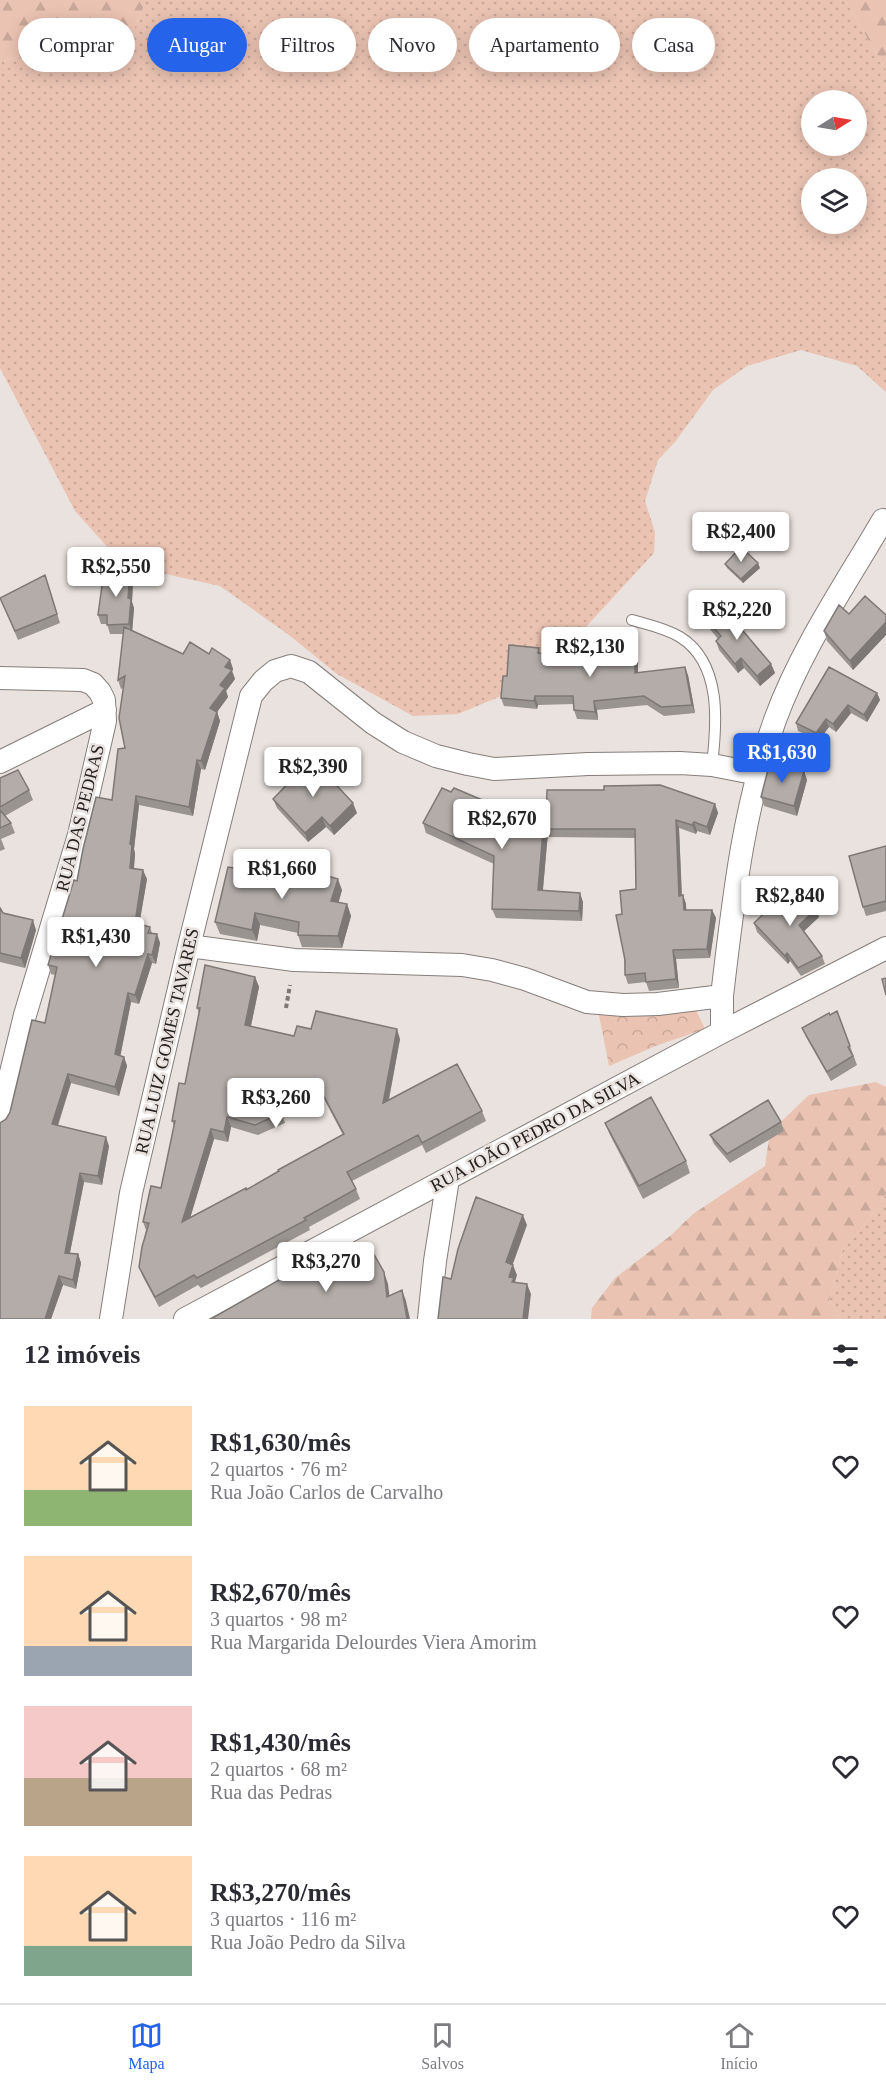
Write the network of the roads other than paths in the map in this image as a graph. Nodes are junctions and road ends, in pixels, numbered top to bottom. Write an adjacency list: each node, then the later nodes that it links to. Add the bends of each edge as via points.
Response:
1 (883, 520): 7 (street, via 798,666)
2 (632, 620): 6 (lane, via 682,638 700,657 710,677 714,699)
3 (0, 678): 4 (street, via 83,680 93,684)
4 (102, 701): 5 (street); 12 (street, RUA DAS PEDRAS, via 105,721 79,835 25,1015)
5 (0, 762)
6 (712, 765): 7 (street); 8 (street, RUA LUIZ GOMES TAVARES, via 597,763 494,769 468,765 403,742 309,672 291,666 275,671 251,696)
7 (758, 774): 10 (street, via 733,896)
8 (189, 946): 10 (street, via 294,960 462,965 525,979 596,1003 657,1004); 14 (street, RUA LUIZ GOMES TAVARES, via 131,1193)
9 (886, 948): 11 (street, RUA JOÃO PEDRO DA SILVA)
10 (722, 996): 11 (street)
11 (722, 1032): 13 (street, RUA JOÃO PEDRO DA SILVA)
12 (0, 1118)
13 (447, 1179): 15 (street, RUA JOÃO PEDRO DA SILVA); 16 (street)
14 (111, 1319)
15 (185, 1319)
16 (429, 1319)

